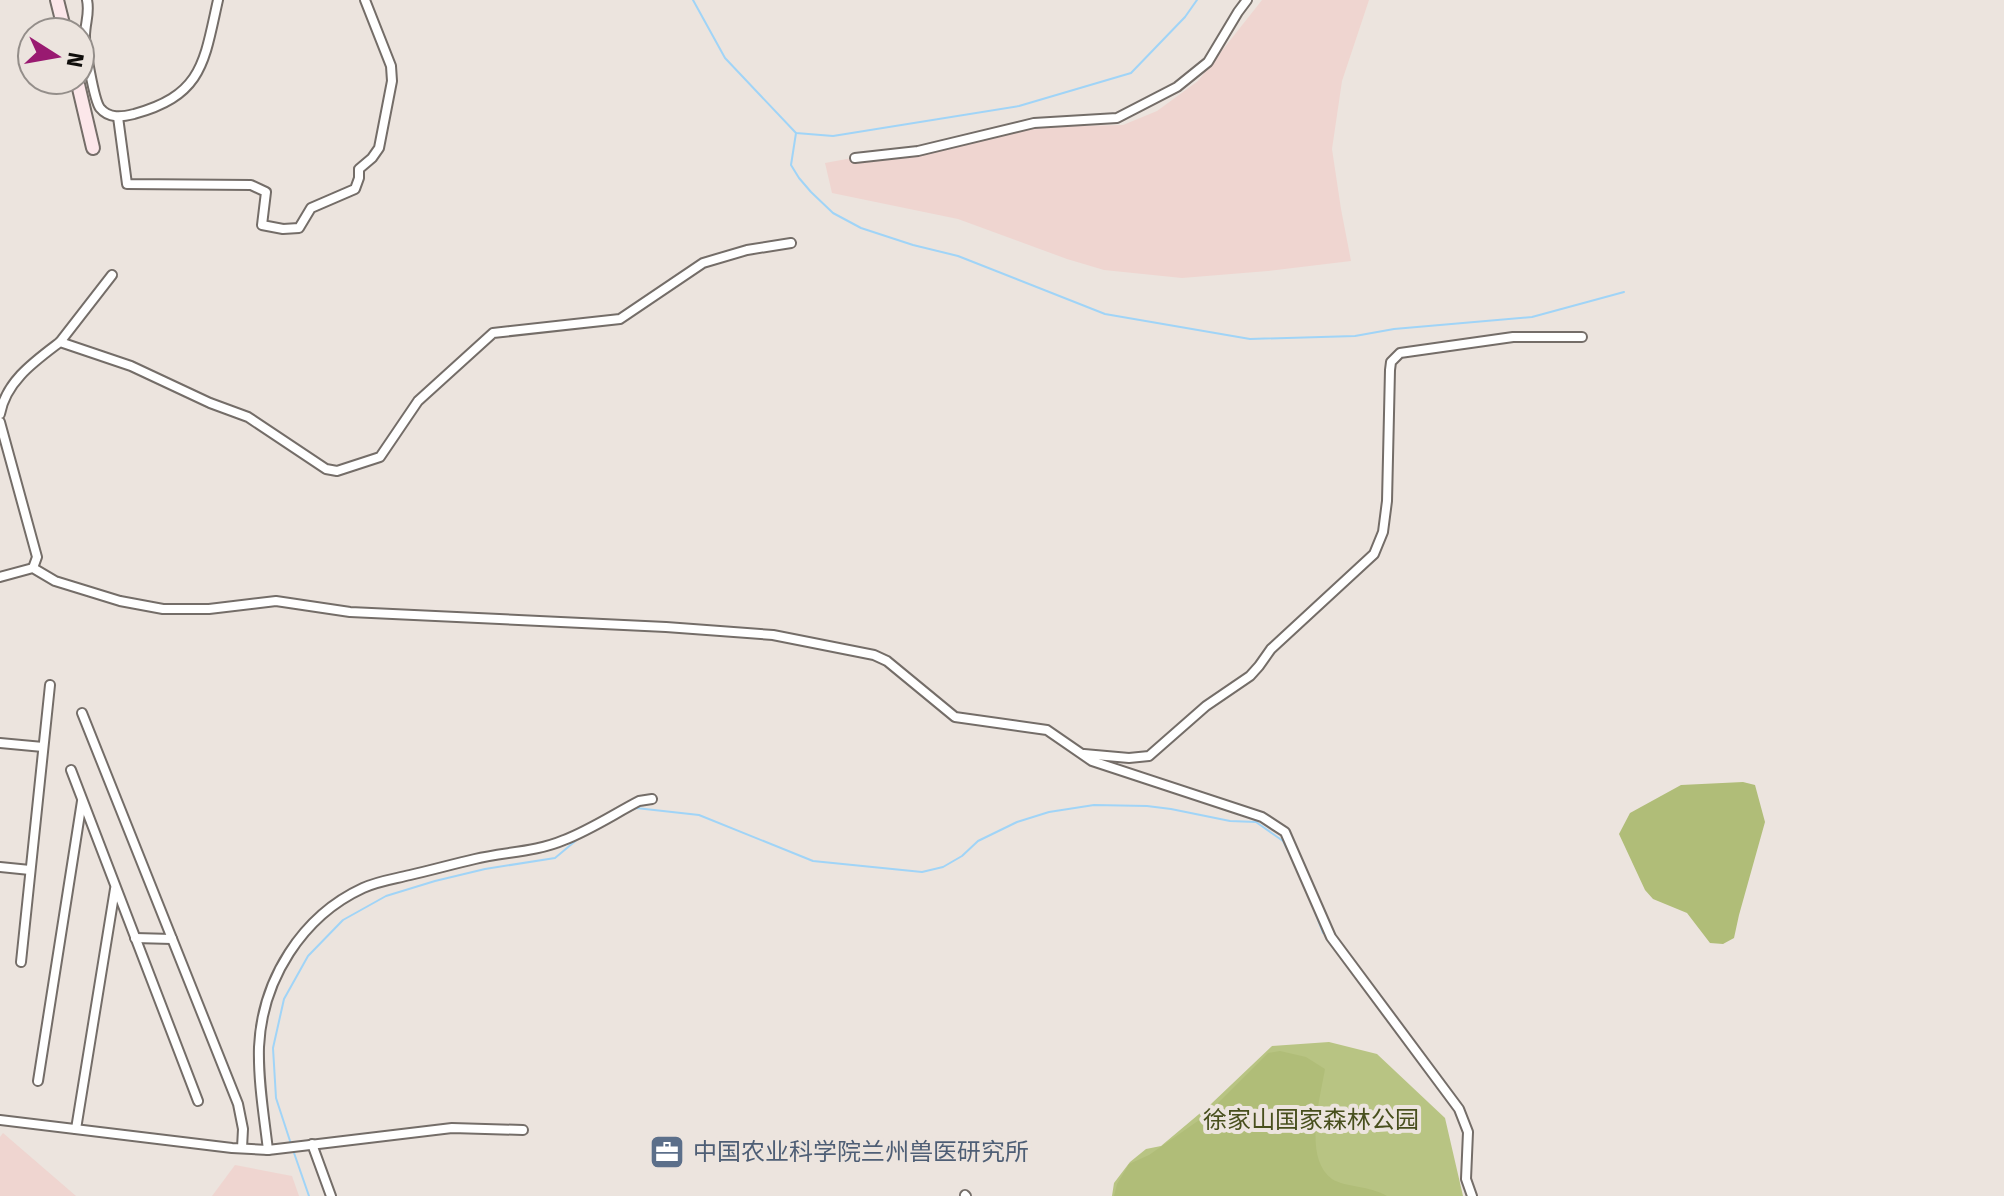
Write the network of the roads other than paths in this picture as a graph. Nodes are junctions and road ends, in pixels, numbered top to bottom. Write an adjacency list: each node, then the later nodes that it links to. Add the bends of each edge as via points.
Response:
1 (87, 0): 6 (street, via 85,37 95,97 103,111)
2 (218, 0): 6 (street, via 193,81 166,103)
3 (365, 0): 6 (street, via 391,66 379,148 359,169 355,189 311,208 299,228 262,225 266,192 251,185 127,184)
4 (1247, 0): 8 (street, via 1208,62 1177,87 1117,118 1034,123 918,151)
5 (81, 96): 7 (street)
6 (118, 117)
7 (93, 148)
8 (855, 158)
9 (791, 243): 12 (street, via 703,263 620,319 493,333 418,401 380,457 337,471 248,417 131,366)
10 (112, 275): 12 (street)
11 (1582, 337): 21 (street, via 1513,337 1400,353 1391,362 1387,501 1374,554 1271,649 1250,676 1149,756)
12 (60, 342): 13 (street, via 27,366)
13 (0, 414)
14 (0, 422): 15 (street, via 37,557)
15 (33, 568): 16 (street); 21 (street, via 55,581 163,609 276,601 350,612 773,635 874,655 955,717 1047,730)
16 (0, 577)
17 (50, 685): 20 (street)
18 (82, 713): 29 (street)
19 (0, 743): 20 (street)
20 (43, 747): 26 (street)
21 (1081, 753): 40 (street, via 1262,817 1285,832 1331,937 1459,1109 1468,1132 1466,1179)
22 (71, 770): 23 (street)
23 (82, 799): 27 (street); 31 (street)
24 (652, 799): 38 (street, via 563,841 374,884 328,908 288,954 265,1007 259,1051)
25 (0, 867): 26 (street)
26 (30, 870): 30 (street)
27 (115, 886): 28 (street); 34 (street)
28 (135, 938): 29 (street); 32 (street)
29 (172, 939): 37 (street, via 238,1104)
30 (21, 962)
31 (38, 1081)
32 (198, 1101)
33 (0, 1120): 34 (street)
34 (76, 1129): 37 (street)
35 (523, 1130): 36 (street, via 452,1128)
36 (307, 1145): 38 (street); 39 (street)
37 (242, 1148): 38 (street)
38 (268, 1150)
39 (331, 1196)
40 (1472, 1196)

